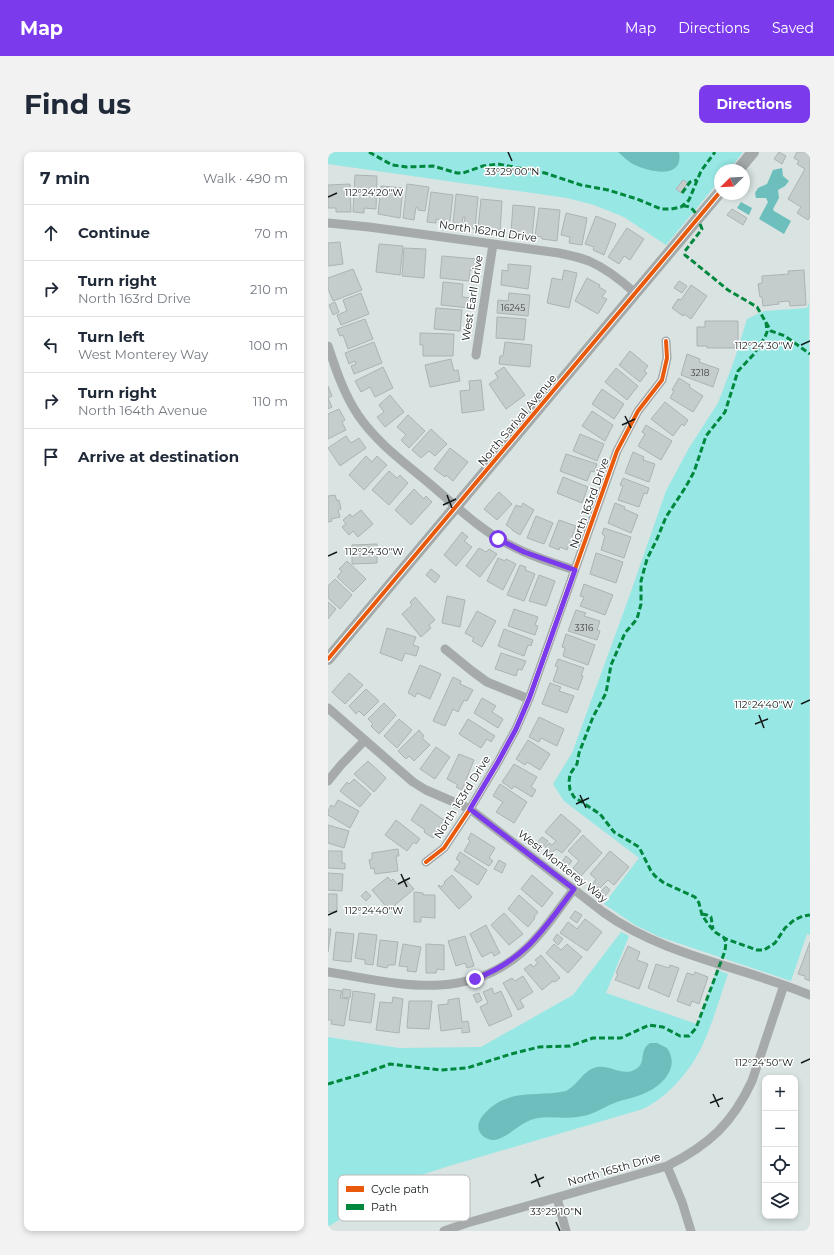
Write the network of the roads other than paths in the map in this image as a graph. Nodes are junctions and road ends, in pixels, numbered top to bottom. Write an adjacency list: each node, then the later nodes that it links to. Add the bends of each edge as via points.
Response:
1 (753, 152): 2 (street)
2 (743, 164)
3 (714, 199): 6 (street, North Sarival Avenue)
4 (328, 223): 5 (street, North 162nd Drive)
5 (493, 244): 6 (street, North 162nd Drive, via 559,253 589,261); 9 (street, West Earll Drive)
6 (635, 293): 10 (street, North Sarival Avenue)
7 (666, 341): 11 (street, North 163rd Drive, via 668,358 662,380 638,411 617,451)
8 (328, 346): 10 (street, via 348,398 367,428 381,443)
9 (476, 355)
10 (456, 506): 11 (street, via 512,547); 13 (street, North Sarival Avenue)
11 (575, 570): 14 (street, North 163rd Drive)
12 (445, 649): 14 (street, via 487,682)
13 (328, 658)
14 (529, 699): 18 (street, North 163rd Drive, via 516,729)
15 (328, 708): 16 (street, West Monterey Way)
16 (365, 740): 17 (street); 18 (street, West Monterey Way, via 413,782)
17 (328, 781)
18 (470, 809): 19 (street, North 163rd Drive, via 444,848); 20 (street, West Monterey Way)
19 (426, 862)
20 (574, 889): 21 (street, via 522,953 502,967 475,979 452,985 422,986); 22 (street, West Monterey Way, via 613,919 646,938)
21 (328, 972)
22 (784, 985): 23 (street, West Monterey Way); 24 (street, North 165th Drive, via 752,1080 740,1103 713,1137 689,1155)
23 (810, 995)
24 (667, 1166): 25 (street, North 165th Drive); 28 (street)
25 (557, 1198): 26 (street, North 165th Drive); 27 (street)
26 (444, 1231)
27 (566, 1231)
28 (691, 1231)

